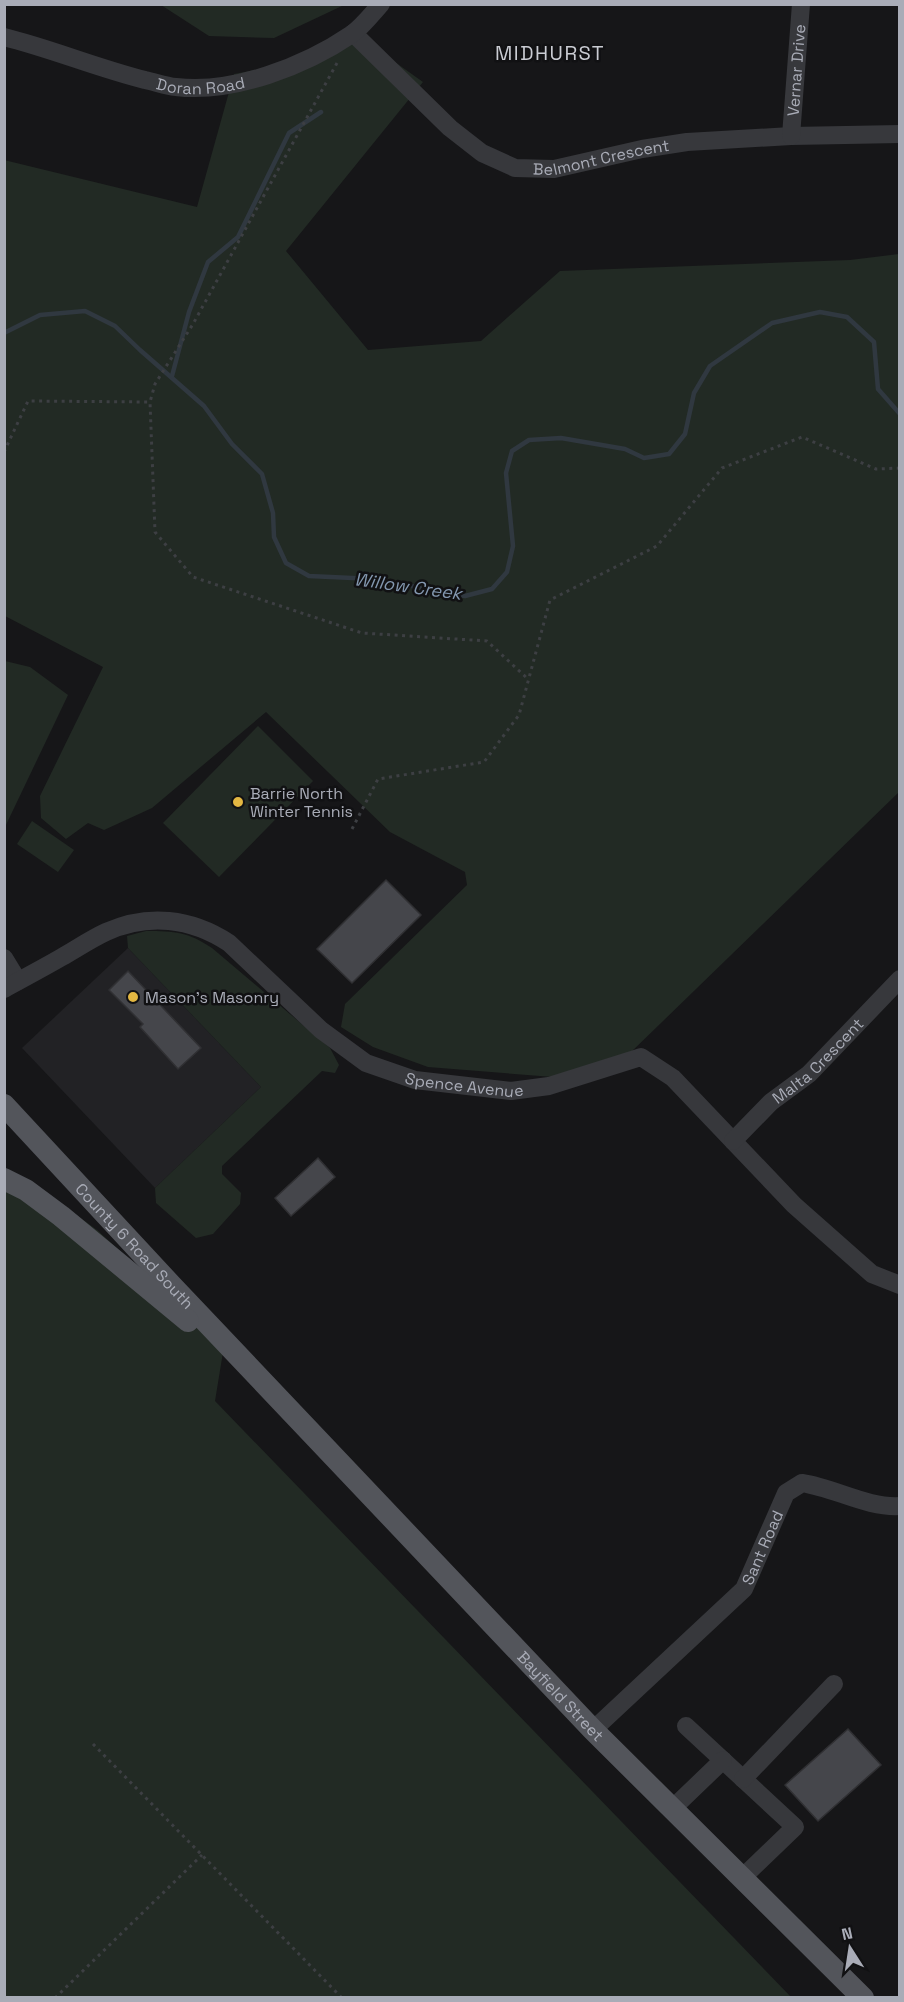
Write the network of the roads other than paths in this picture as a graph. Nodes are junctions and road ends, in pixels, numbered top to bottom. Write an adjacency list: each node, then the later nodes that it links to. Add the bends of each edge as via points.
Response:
1 (381, 4): 3 (street, Doran Road)
2 (801, 4): 6 (street, Vernar Drive)
3 (353, 33): 4 (street, Doran Road, via 280,71 247,82 210,87 175,87); 6 (street, Belmont Crescent, via 450,128 482,153 515,168 554,169 687,142)
4 (4, 37)
5 (900, 134): 6 (street, Belmont Crescent)
6 (791, 136)
7 (4, 958): 9 (street)
8 (900, 979): 11 (street, Malta Crescent, via 809,1074 771,1102)
9 (11, 985): 11 (street, Spence Avenue, via 126,924 148,920 191,923 229,943 321,1030 366,1063 415,1080 511,1091 549,1086 641,1057 673,1078)
10 (4, 1105): 14 (main road, County 6 Road South)
11 (734, 1141): 13 (street, Spence Avenue, via 794,1205 872,1274)
12 (4, 1179): 14 (main road, via 27,1190 61,1216)
13 (900, 1285)
14 (267, 1386): 18 (main road, Bayfield Street)
15 (900, 1506): 18 (street, Sant Road, via 885,1507 802,1483 786,1493 744,1589)
16 (834, 1683): 20 (street)
17 (686, 1726): 19 (street)
18 (592, 1730): 21 (main road, Bayfield Street)
19 (723, 1760): 20 (street); 21 (street)
20 (743, 1779): 22 (street, via 795,1827)
21 (672, 1809): 22 (main road, Bayfield Street)
22 (742, 1878): 23 (main road, Bayfield Street)
23 (863, 1998)

